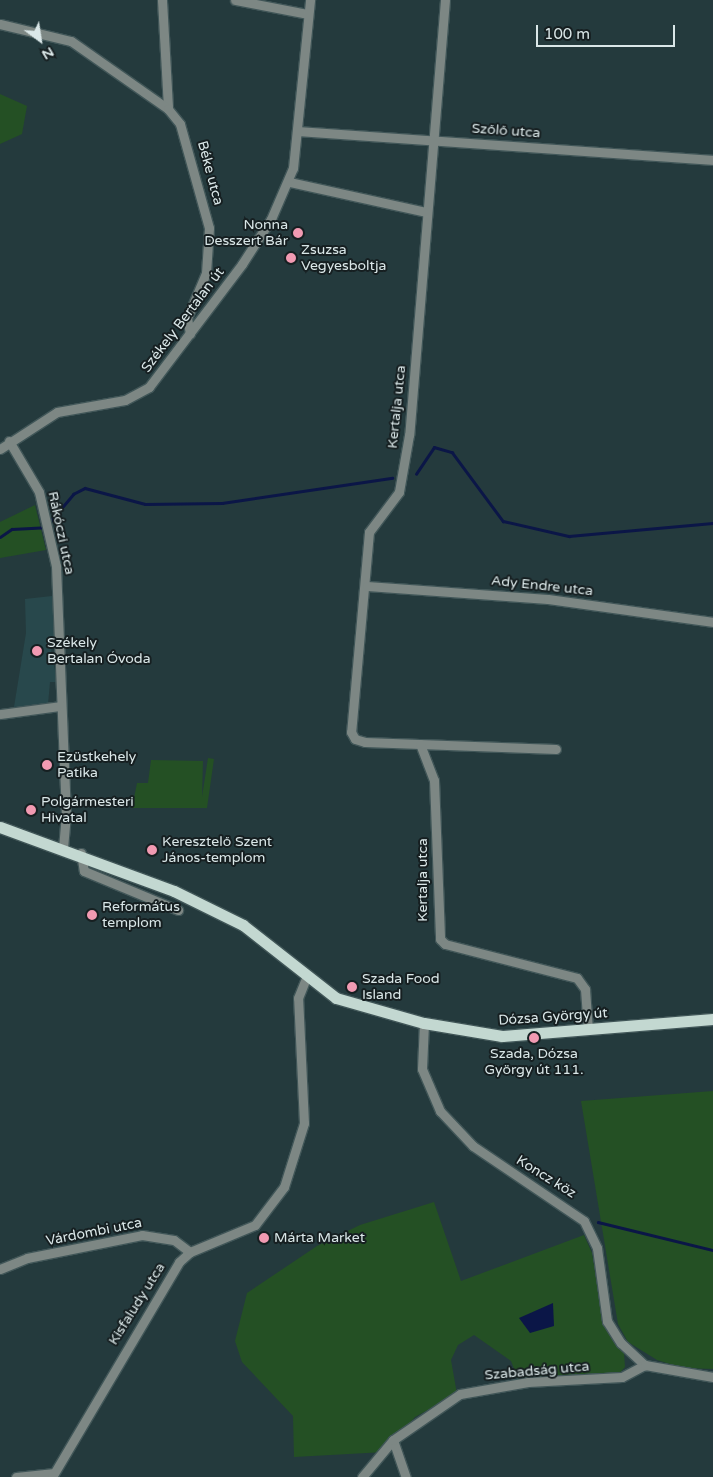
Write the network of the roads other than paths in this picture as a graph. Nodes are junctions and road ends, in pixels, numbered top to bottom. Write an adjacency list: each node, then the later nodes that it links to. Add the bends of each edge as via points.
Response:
1 (162, 0): 7 (street)
2 (235, 0): 5 (street)
3 (310, 0): 5 (street, Székely Bertalan út)
4 (445, 0): 9 (street, Kertalja utca)
5 (308, 14): 8 (street, Székely Bertalan út)
6 (0, 24): 7 (street, Béke utca, via 71,41)
7 (168, 110): 13 (street, Béke utca, via 186,137 209,228 206,273 187,318)
8 (298, 131): 9 (street, Szőlő utca); 11 (street, Székely Bertalan út)
9 (435, 140): 10 (street, Szőlő utca); 12 (street, Kertalja utca)
10 (713, 160)
11 (290, 182): 12 (street); 13 (street, Székely Bertalan út, via 242,264)
12 (427, 212): 16 (street, Kertalja utca, via 409,435 399,492 369,532)
13 (190, 334): 14 (street, Székely Bertalan út, via 142,392 125,400 57,412)
14 (9, 441): 15 (street, Székely Bertalan út); 18 (street, Rákóczi utca, via 32,477 46,516 57,575)
15 (0, 449)
16 (368, 586): 17 (street, Ady Endre utca, via 548,599); 20 (street, Kertalja utca, via 351,732 355,739 365,742)
17 (713, 622)
18 (60, 706): 19 (street); 23 (street, Rákóczi utca, via 66,814)
19 (0, 714)
20 (420, 744): 21 (street, Kertalja utca); 29 (street, Kertalja utca, via 434,780 440,939 445,944 578,978 585,988)
21 (556, 749)
22 (0, 827): 23 (main road, Dózsa György út)
23 (63, 848): 24 (main road, Dózsa György út)
24 (81, 853): 25 (street, via 84,871); 26 (main road, Dózsa György út, via 226,916 261,938)
25 (178, 910)
26 (306, 978): 28 (main road, Dózsa György út, via 336,998); 30 (street, Kisfaludy utca, via 298,998 304,1123 284,1187 254,1225)
27 (713, 1019): 29 (main road, Dózsa György út)
28 (424, 1023): 29 (main road, Dózsa György út, via 483,1036); 32 (street, Koncz köz, via 422,1069 440,1111 473,1146 584,1221 597,1248 607,1321 621,1344)
29 (588, 1030)
30 (190, 1252): 31 (street, Várdombi utca, via 174,1240 142,1235 27,1258); 35 (street, Kisfaludy utca, via 162,1287)
31 (0, 1269)
32 (646, 1365): 33 (street); 34 (street, Szabadság utca, via 622,1378 528,1382 460,1394)
33 (712, 1377)
34 (393, 1440): 37 (street, Szabadság utca); 38 (street)
35 (52, 1475): 36 (street, Kisfaludy utca)
36 (16, 1477)
37 (362, 1477)
38 (406, 1477)

